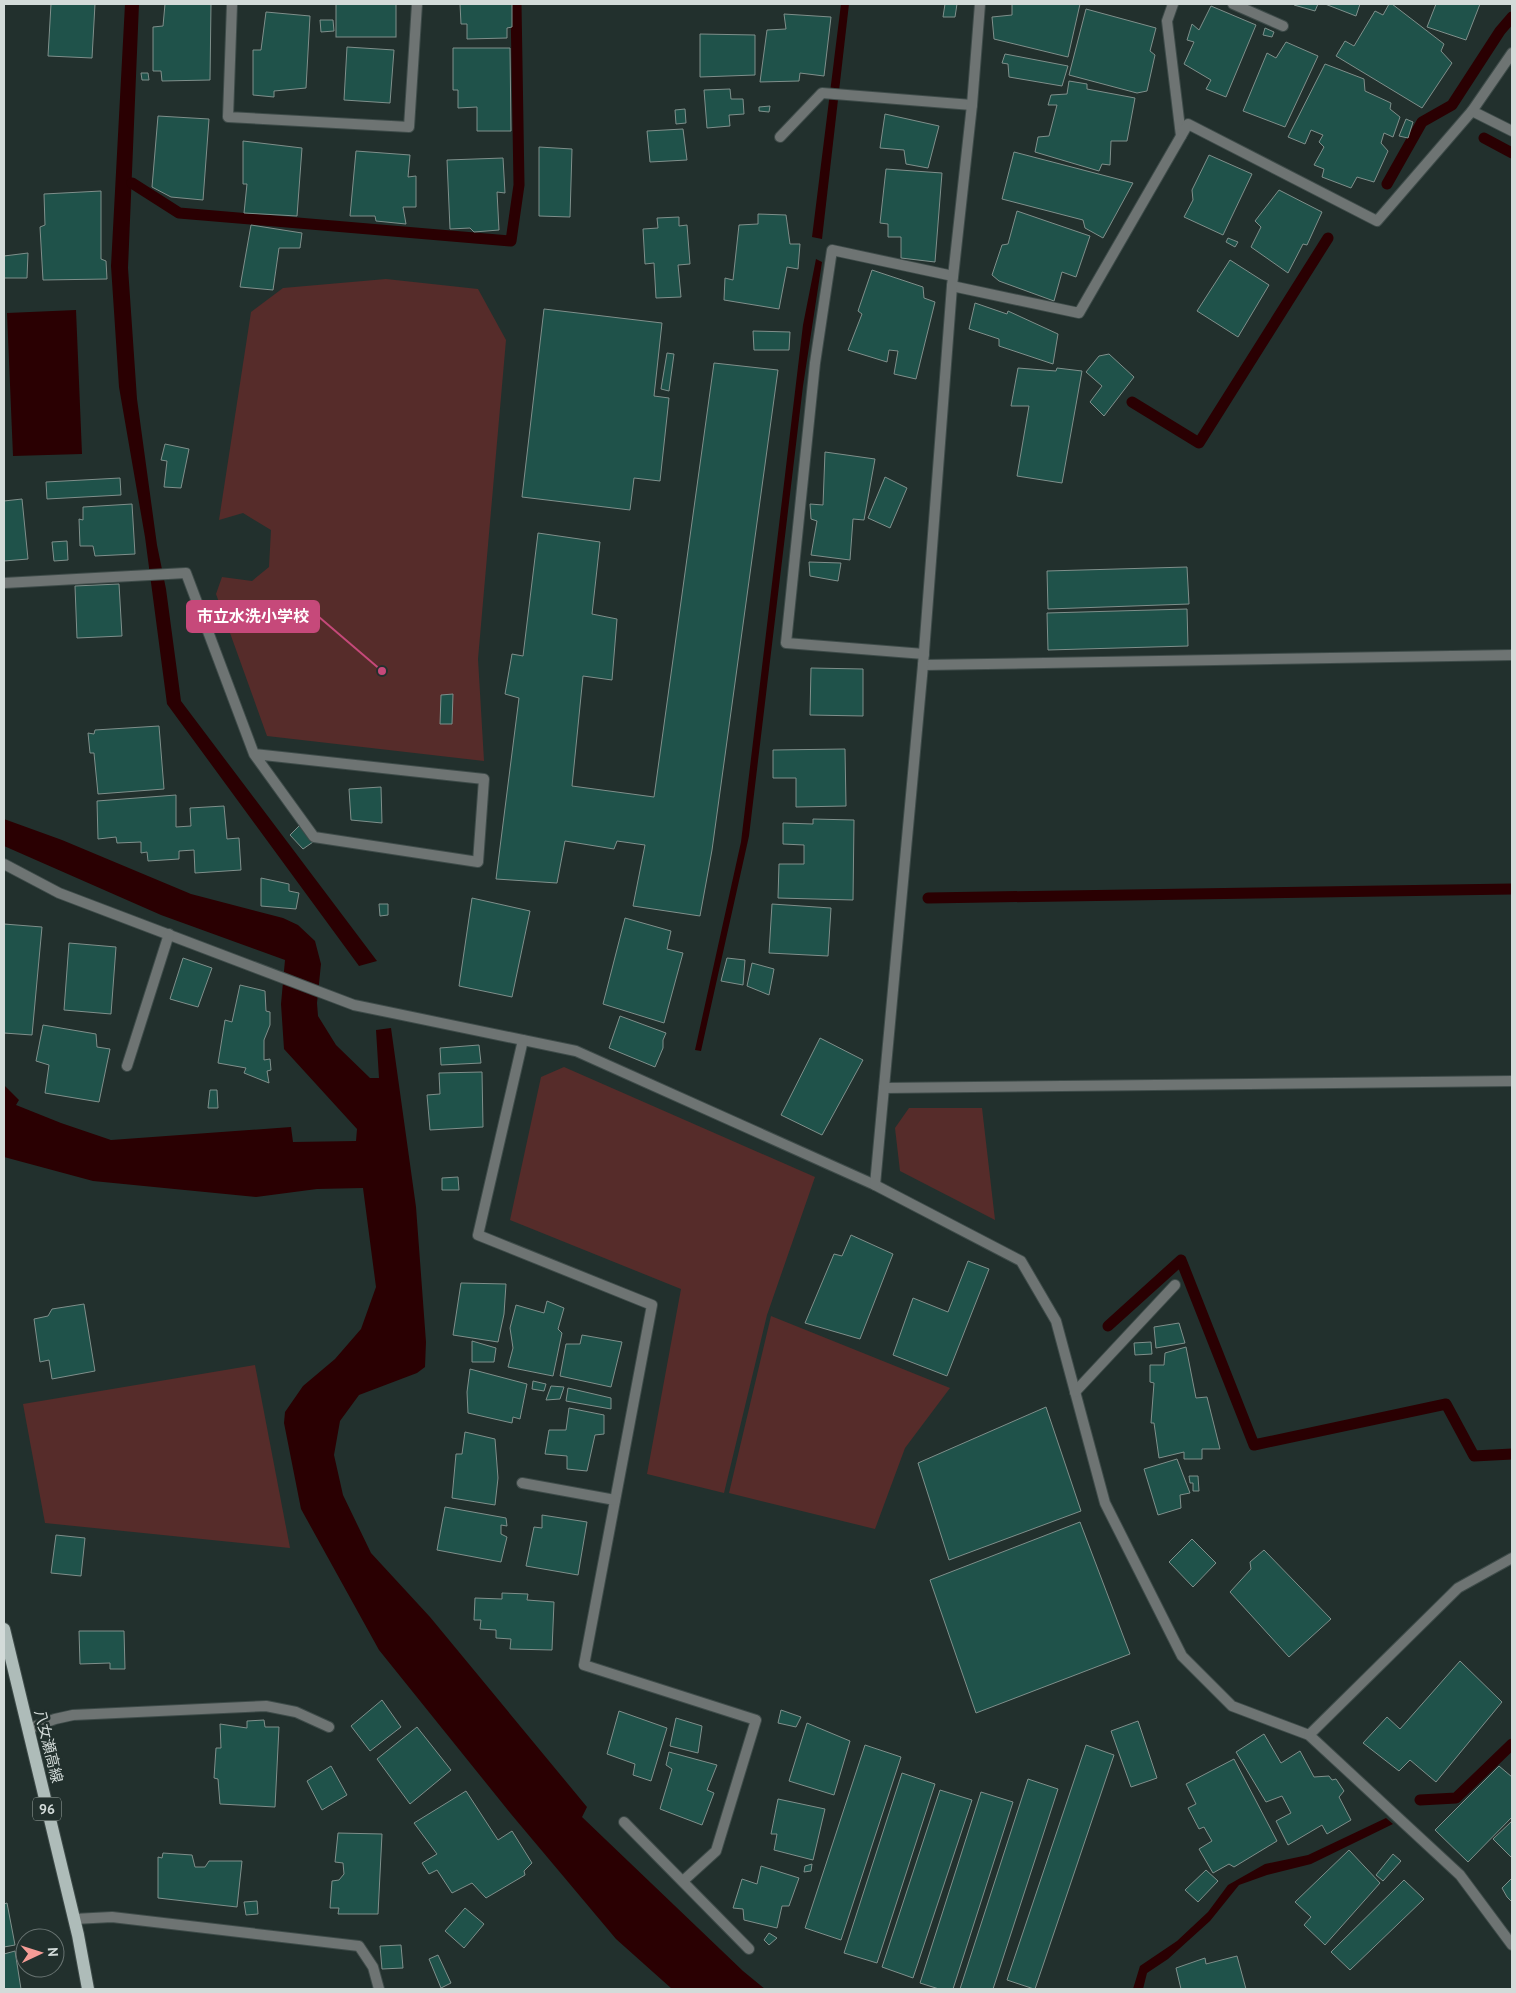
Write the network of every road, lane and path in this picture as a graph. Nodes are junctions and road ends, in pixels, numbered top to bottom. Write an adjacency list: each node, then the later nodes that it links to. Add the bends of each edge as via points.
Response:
1 (232, 4): 2 (street, via 228,117 410,127)
2 (417, 4)
3 (980, 4): 8 (street)
4 (1174, 4): 11 (street, via 1167,21)
5 (1233, 4): 6 (street)
6 (1283, 26)
7 (1512, 53): 9 (street)
8 (972, 106): 12 (street, via 822,92); 13 (street)
9 (1472, 111): 10 (street); 11 (street, via 1377,221 1188,124)
10 (1512, 131)
11 (1181, 136): 13 (street, via 1079,313)
12 (780, 137)
13 (952, 281): 15 (street); 15 (street, via 832,250 815,363 786,643)
14 (4, 583): 18 (street, via 186,573)
15 (924, 654): 17 (street)
16 (1512, 655): 17 (street)
17 (923, 665): 24 (street)
18 (254, 754): 18 (street, via 484,778 478,862 314,837)
19 (4, 864): 20 (street, via 60,893)
20 (169, 934): 21 (street, via 354,1005); 22 (street)
21 (523, 1040): 25 (street, via 576,1050); 29 (street, via 478,1235 652,1305)
22 (126, 1066)
23 (1512, 1081): 24 (street)
24 (884, 1088): 25 (street)
25 (875, 1185): 27 (street, via 1021,1261 1056,1321)
26 (1175, 1285): 27 (street)
27 (1076, 1392): 34 (street, via 1105,1503 1182,1656 1232,1706)
28 (522, 1483): 29 (street)
29 (615, 1500): 36 (street, via 584,1664 756,1720 716,1851)
30 (1512, 1558): 34 (street, via 1458,1588)
31 (4, 1629): 33 (main road, 八女瀬高線 / 96)
32 (329, 1727): 33 (street, via 296,1712 266,1706 73,1716)
33 (28, 1729): 37 (main road, 八女瀬高線 / 96)
34 (1309, 1735): 38 (street, via 1460,1875)
35 (624, 1822): 36 (street)
36 (683, 1881): 39 (street)
37 (74, 1919): 40 (main road, 八女瀬高線 / 96); 41 (street, via 112,1917 359,1946 372,1967)
38 (1512, 1945)
39 (749, 1949)
40 (88, 1989)
41 (379, 1989)

